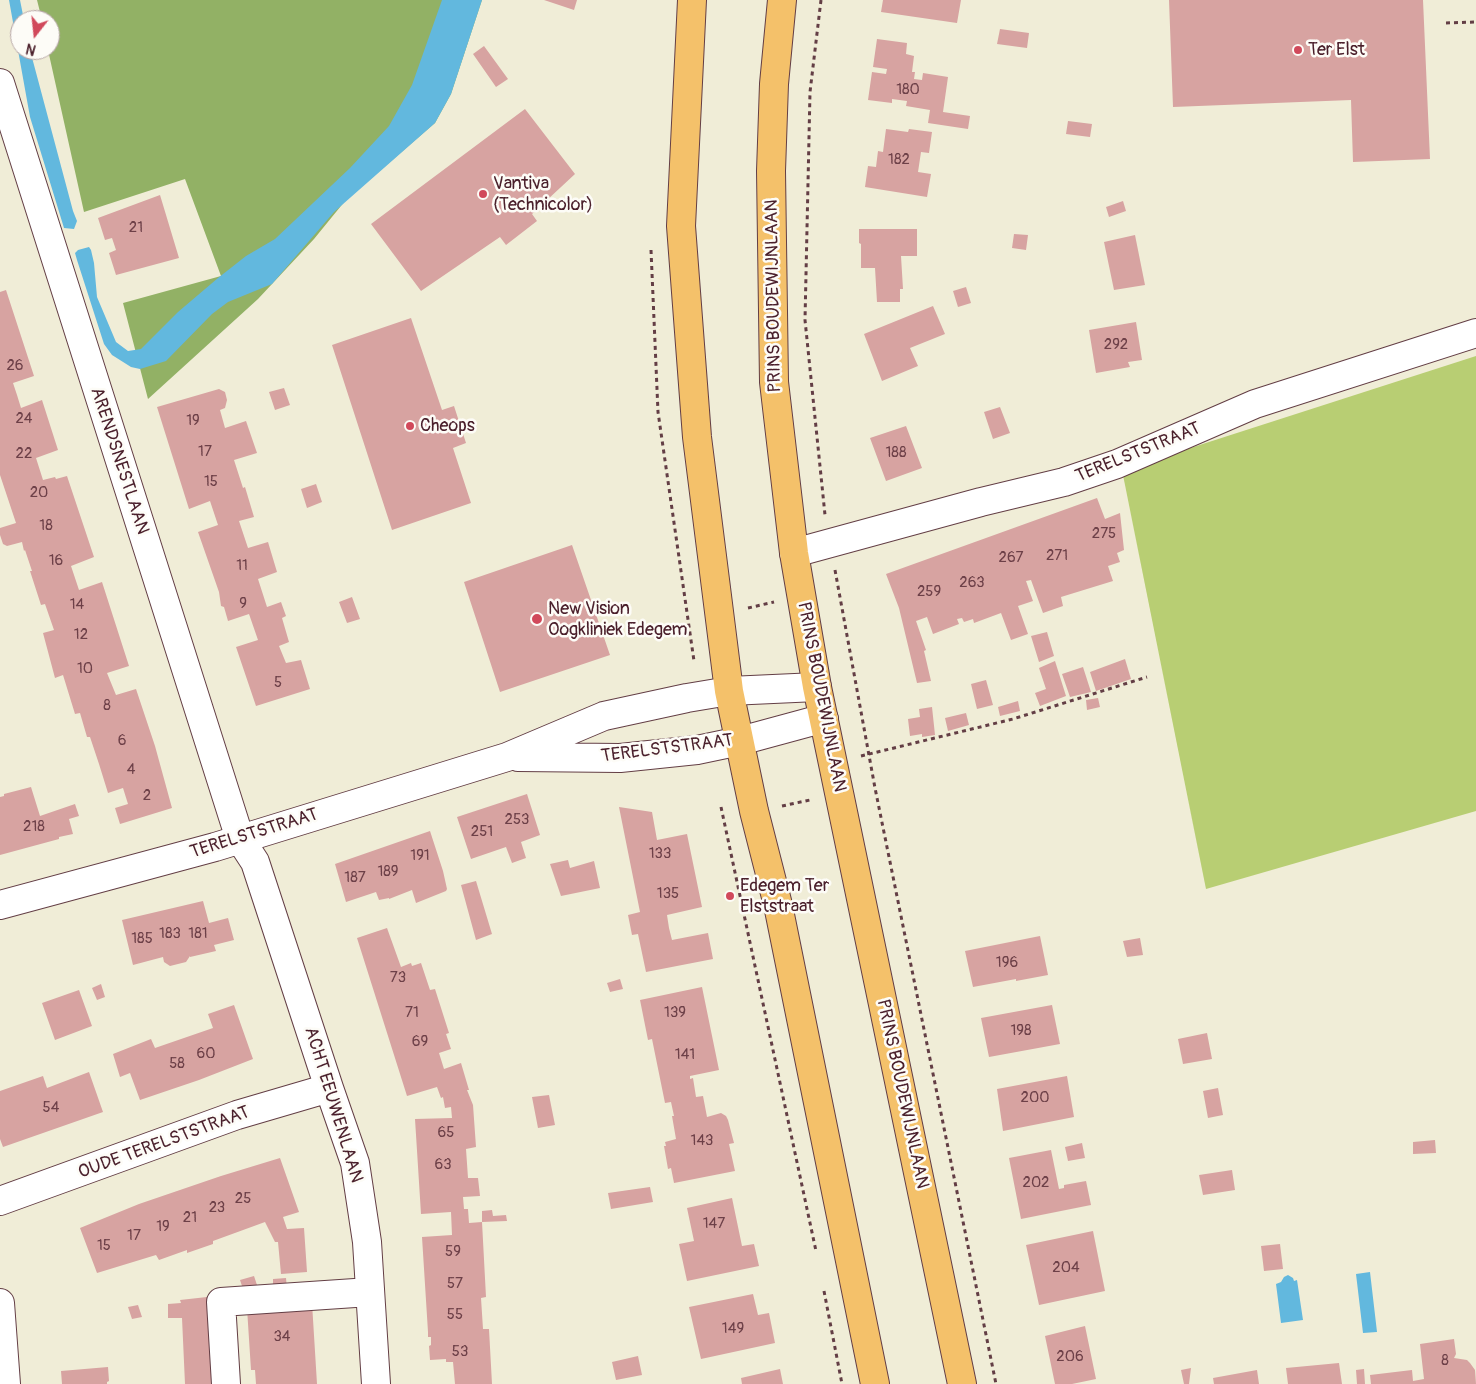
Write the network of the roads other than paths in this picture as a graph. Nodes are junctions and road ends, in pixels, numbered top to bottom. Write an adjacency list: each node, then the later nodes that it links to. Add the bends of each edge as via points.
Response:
1 (692, 0): 7 (main road, via 681,226 697,437)
2 (782, 0): 5 (main road, PRINS BOUDEWIJNLAAN, via 774,84 771,171 774,382)
3 (0, 83): 11 (street, ARENDSNESTLAAN)
4 (1476, 333): 5 (street, TERELSTSTRAAT, via 1255,404 1082,476)
5 (794, 553): 6 (main road, PRINS BOUDEWIJNLAAN)
6 (817, 687): 7 (street, TERELSTSTRAAT); 8 (main road, PRINS BOUDEWIJNLAAN)
7 (729, 691): 9 (main road); 10 (street, TERELSTSTRAAT, via 604,716)
8 (824, 719): 9 (street, TERELSTSTRAAT); 21 (main road, PRINS BOUDEWIJNLAAN)
9 (740, 742): 10 (street, TERELSTSTRAAT, via 620,758); 20 (main road, via 778,905)
10 (507, 757): 11 (street, TERELSTSTRAAT)
11 (240, 839): 12 (street, TERELSTSTRAAT); 13 (street, ACHT EEUWENLAAN, via 255,862)
12 (0, 905)
13 (329, 1088): 14 (street, OUDE TERELSTSTRAAT, via 237,1115); 15 (street, ACHT EEUWENLAAN, via 355,1163 368,1242)
14 (0, 1202)
15 (370, 1292): 18 (street, via 221,1302); 19 (street, ACHT EEUWENLAAN)
16 (0, 1303): 17 (street)
17 (6, 1384)
18 (226, 1384)
19 (376, 1384)
20 (875, 1384)
21 (962, 1384)

